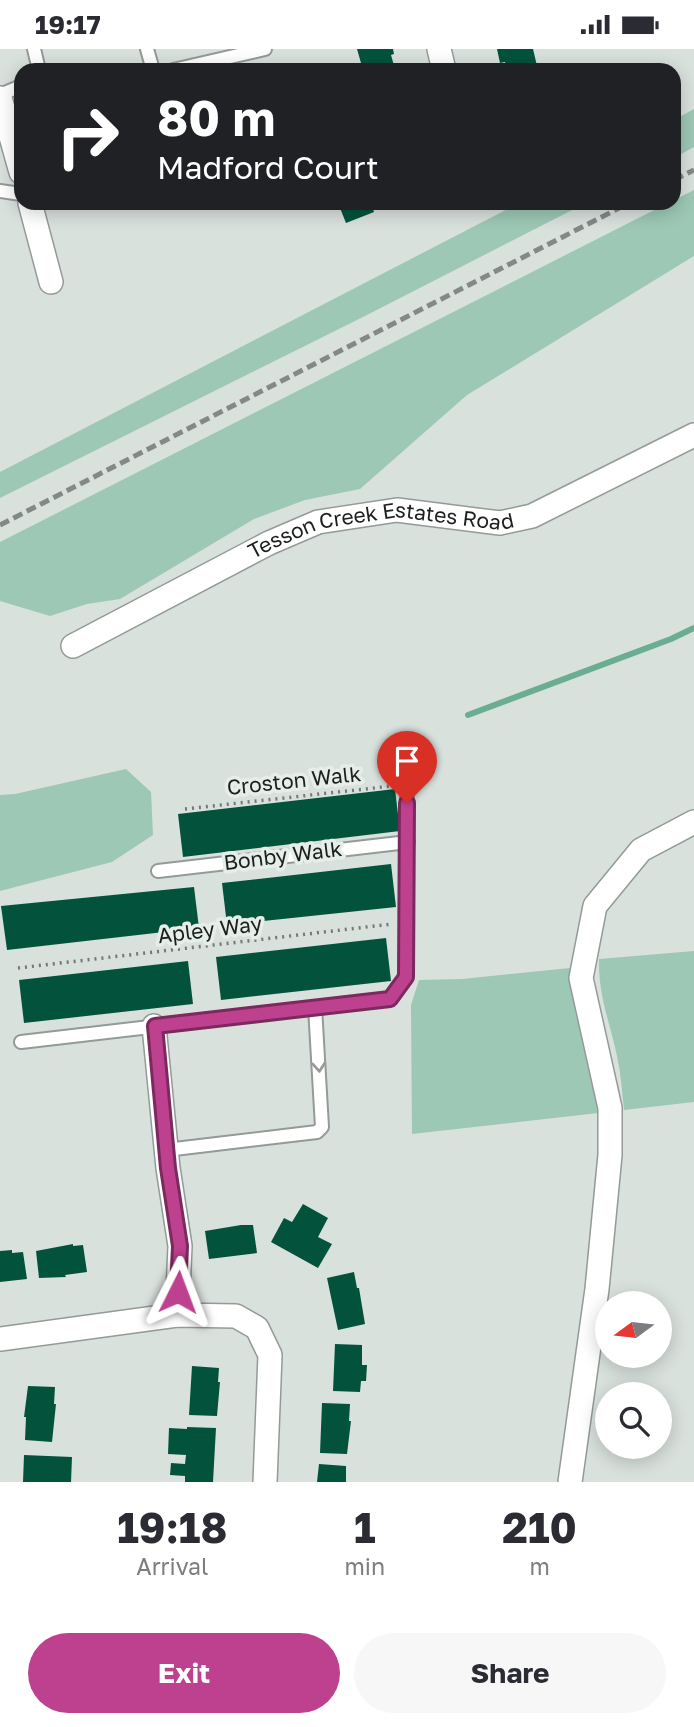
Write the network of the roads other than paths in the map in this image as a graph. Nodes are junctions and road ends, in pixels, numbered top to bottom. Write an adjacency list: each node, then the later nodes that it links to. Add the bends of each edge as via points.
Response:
1 (265, 49): 2 (lane)
2 (204, 63)
3 (0, 97): 4 (street)
4 (14, 147)
5 (32, 210): 6 (street)
6 (51, 282)
7 (694, 435): 8 (street, Tesson Creek Estates Road, via 532,516 500,523 397,510 318,522)
8 (73, 646)
9 (407, 784): 11 (lane)
10 (694, 823): 20 (street, via 641,850 595,906 581,978 610,1108 610,1155)
11 (408, 842): 12 (lane, Bonby Walk); 13 (lane, via 406,977 390,999)
12 (158, 871)
13 (315, 1007): 14 (lane); 16 (lane, one-way to 16, via 322,1127 317,1132)
14 (155, 1026): 15 (lane); 16 (street)
15 (21, 1042)
16 (166, 1150): 17 (street, via 180,1246)
17 (177, 1315): 18 (street); 19 (street, via 236,1316 257,1328 270,1355)
18 (0, 1339)
19 (265, 1482)
20 (570, 1482)

